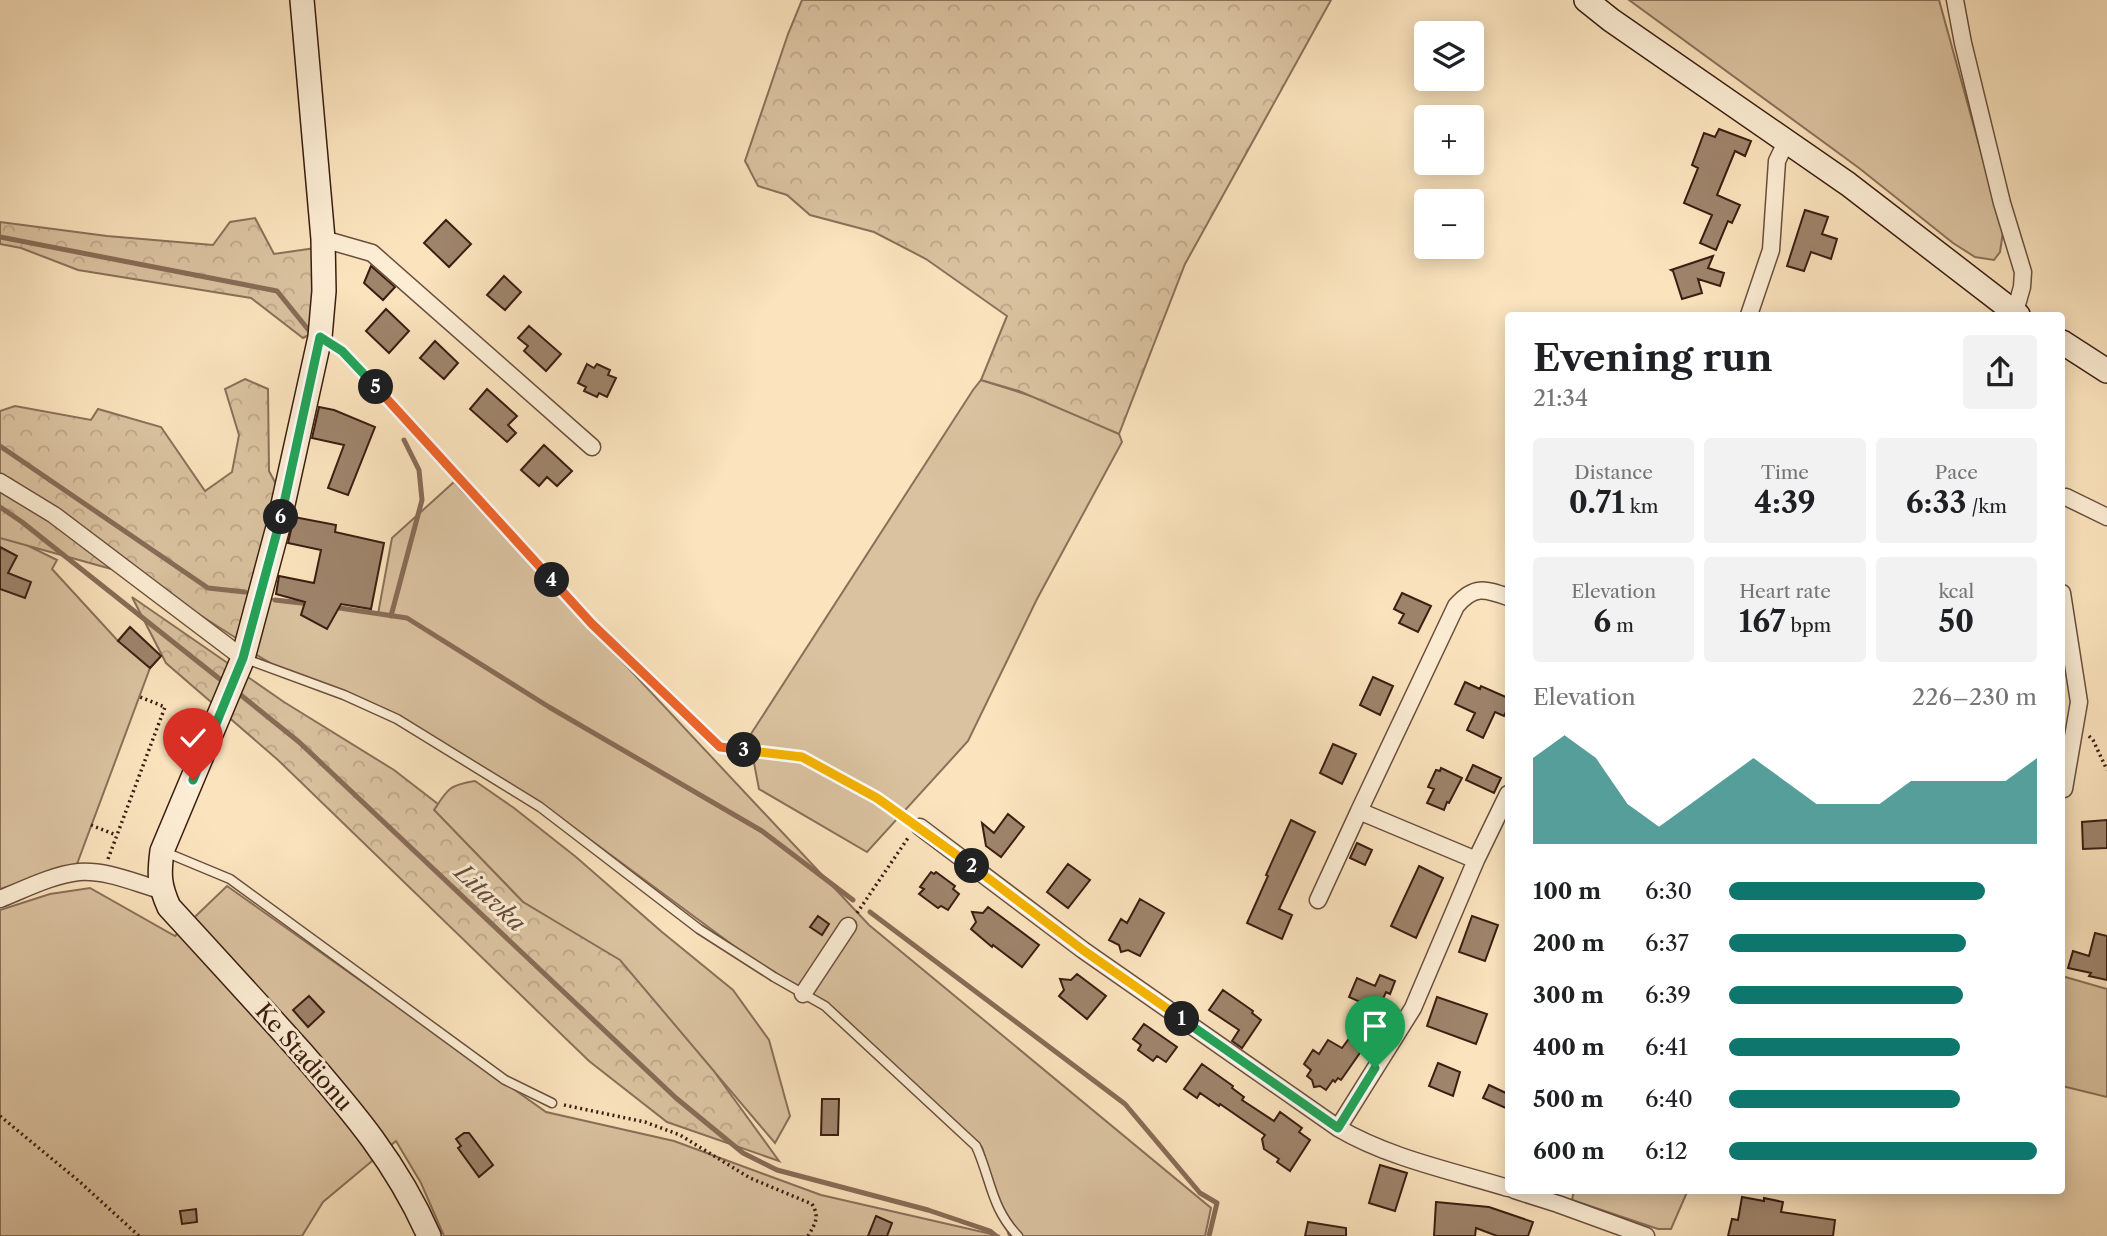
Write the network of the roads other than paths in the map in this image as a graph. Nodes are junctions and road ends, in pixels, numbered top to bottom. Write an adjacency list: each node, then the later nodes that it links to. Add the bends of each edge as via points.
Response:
1 (302, 0): 5 (street)
2 (1586, 0): 4 (street)
3 (1955, 0): 8 (street, via 2002,203 2021,259 2022,287)
4 (1787, 140): 6 (street, via 1777,160 1771,250); 7 (street)
5 (323, 239): 11 (street, via 372,253); 17 (street, via 320,337 278,527)
6 (1750, 312)
7 (2012, 312)
8 (2016, 312)
9 (2065, 344): 10 (street)
10 (2107, 371)
11 (592, 447)
12 (0, 482): 17 (street, via 54,515)
13 (2065, 497): 14 (street)
14 (2107, 517)
15 (1505, 596): 20 (street, via 1477,590 1457,606)
16 (2065, 612): 18 (street, via 2079,702)
17 (240, 666): 22 (street); 28 (lane, via 344,695 397,719 540,807 699,929)
18 (2065, 784)
19 (1505, 800): 23 (street)
20 (1359, 811): 23 (street); 26 (street)
21 (920, 827): 30 (street, via 1083,950)
22 (162, 851): 24 (street); 29 (lane, via 230,879 505,1080)
23 (1476, 860): 30 (street, via 1413,1008)
24 (161, 890): 25 (street, via 101,873 80,872); 33 (street, Ke Stadionu, via 169,907 371,1135 396,1171)
25 (0, 899)
26 (1318, 900)
27 (848, 926): 28 (street)
28 (803, 993): 34 (lane, via 825,1006 976,1146 991,1193)
29 (552, 1103)
30 (1338, 1128): 31 (street, via 1383,1150)
31 (1505, 1187)
32 (1527, 1194): 35 (street)
33 (429, 1236)
34 (1018, 1236)
35 (1646, 1236)

